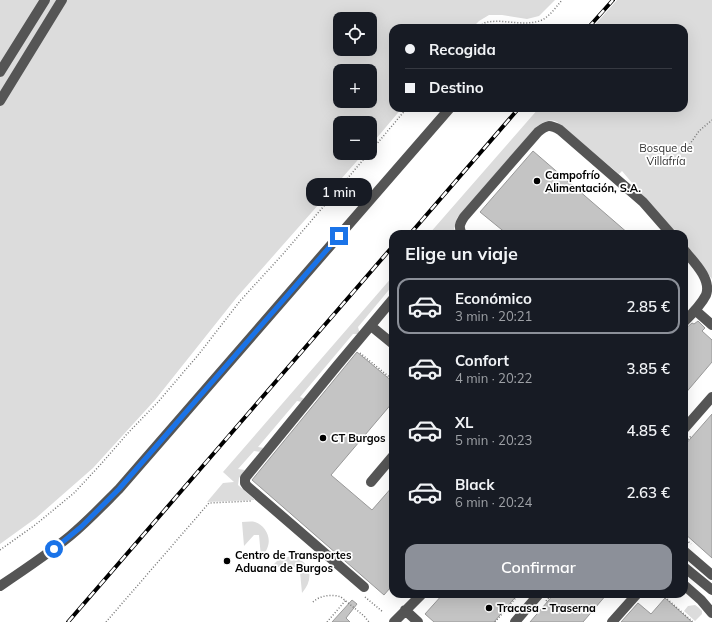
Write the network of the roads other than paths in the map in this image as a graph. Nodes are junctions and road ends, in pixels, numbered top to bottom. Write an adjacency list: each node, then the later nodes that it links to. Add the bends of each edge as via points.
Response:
1 (45, 0): 3 (street)
2 (62, 0): 4 (street)
3 (0, 72)
4 (0, 101)
5 (447, 112): 23 (street, via 119,489 69,537)
6 (460, 230): 7 (street, via 464,217 538,132 546,126 552,126 560,130 643,202)
7 (668, 230)
8 (688, 255): 9 (street, via 704,273)
9 (710, 295): 11 (street)
10 (389, 305): 14 (street)
11 (695, 310): 12 (street); 13 (street)
12 (688, 318)
13 (712, 325)
14 (371, 326): 15 (street); 24 (street, via 245,480 247,486)
15 (389, 341)
16 (712, 397): 17 (street)
17 (688, 424)
18 (389, 461): 19 (street)
19 (371, 482)
20 (688, 554): 22 (street)
21 (688, 569): 26 (street)
22 (712, 575)
23 (0, 586)
24 (364, 586)
25 (688, 589): 31 (street)
26 (712, 590)
27 (418, 598): 30 (street)
28 (536, 598): 34 (street)
29 (633, 598): 35 (street)
30 (405, 610): 32 (street); 33 (street)
31 (712, 613)
32 (394, 622)
33 (418, 622)
34 (515, 622)
35 (612, 622)

